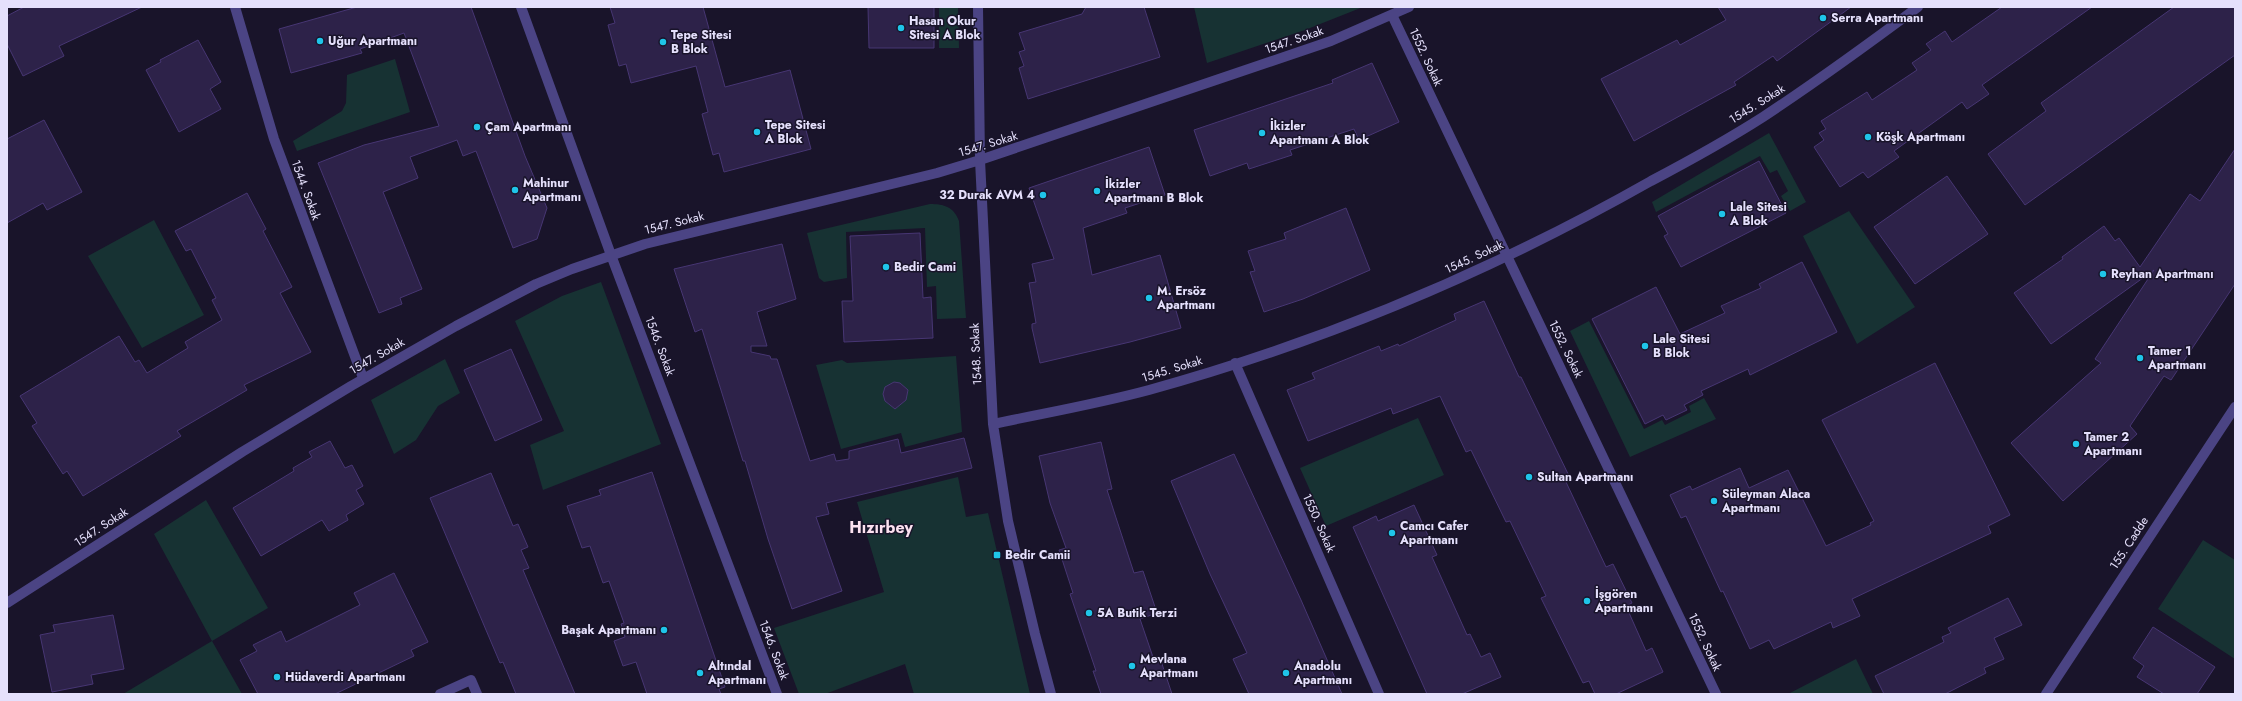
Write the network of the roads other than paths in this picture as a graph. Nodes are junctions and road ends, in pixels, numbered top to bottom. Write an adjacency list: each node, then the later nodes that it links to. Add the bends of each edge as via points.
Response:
1 (235, 7): 11 (street, 1544. Sokak, via 274,139)
2 (521, 7): 8 (street, 1546. Sokak)
3 (978, 7): 7 (street, 1548. Sokak)
4 (1409, 7): 6 (street, 1547. Sokak)
5 (1918, 7): 9 (street, 1545. Sokak, via 1841,64 1761,118 1602,209)
6 (1392, 16): 7 (street, 1547. Sokak, via 1316,46); 9 (street, 1552. Sokak)
7 (980, 160): 8 (street, 1547. Sokak); 13 (street, 1548. Sokak)
8 (611, 255): 11 (street, 1547. Sokak, via 536,284); 17 (street, 1546. Sokak)
9 (1507, 256): 10 (street, 1545. Sokak, via 1432,291); 20 (street, 1552. Sokak)
10 (1235, 363): 13 (street, 1545. Sokak, via 1070,410); 19 (street, 1550. Sokak)
11 (363, 378): 14 (street, 1547. Sokak, via 242,452)
12 (2235, 407): 21 (street, 155. Cadde)
13 (993, 424): 18 (street, 1548. Sokak, via 1010,528)
14 (7, 603)
15 (440, 694): 16 (street, via 471,680)
16 (477, 694)
17 (777, 694)
18 (1051, 694)
19 (1379, 694)
20 (1716, 694)
21 (2046, 694)

